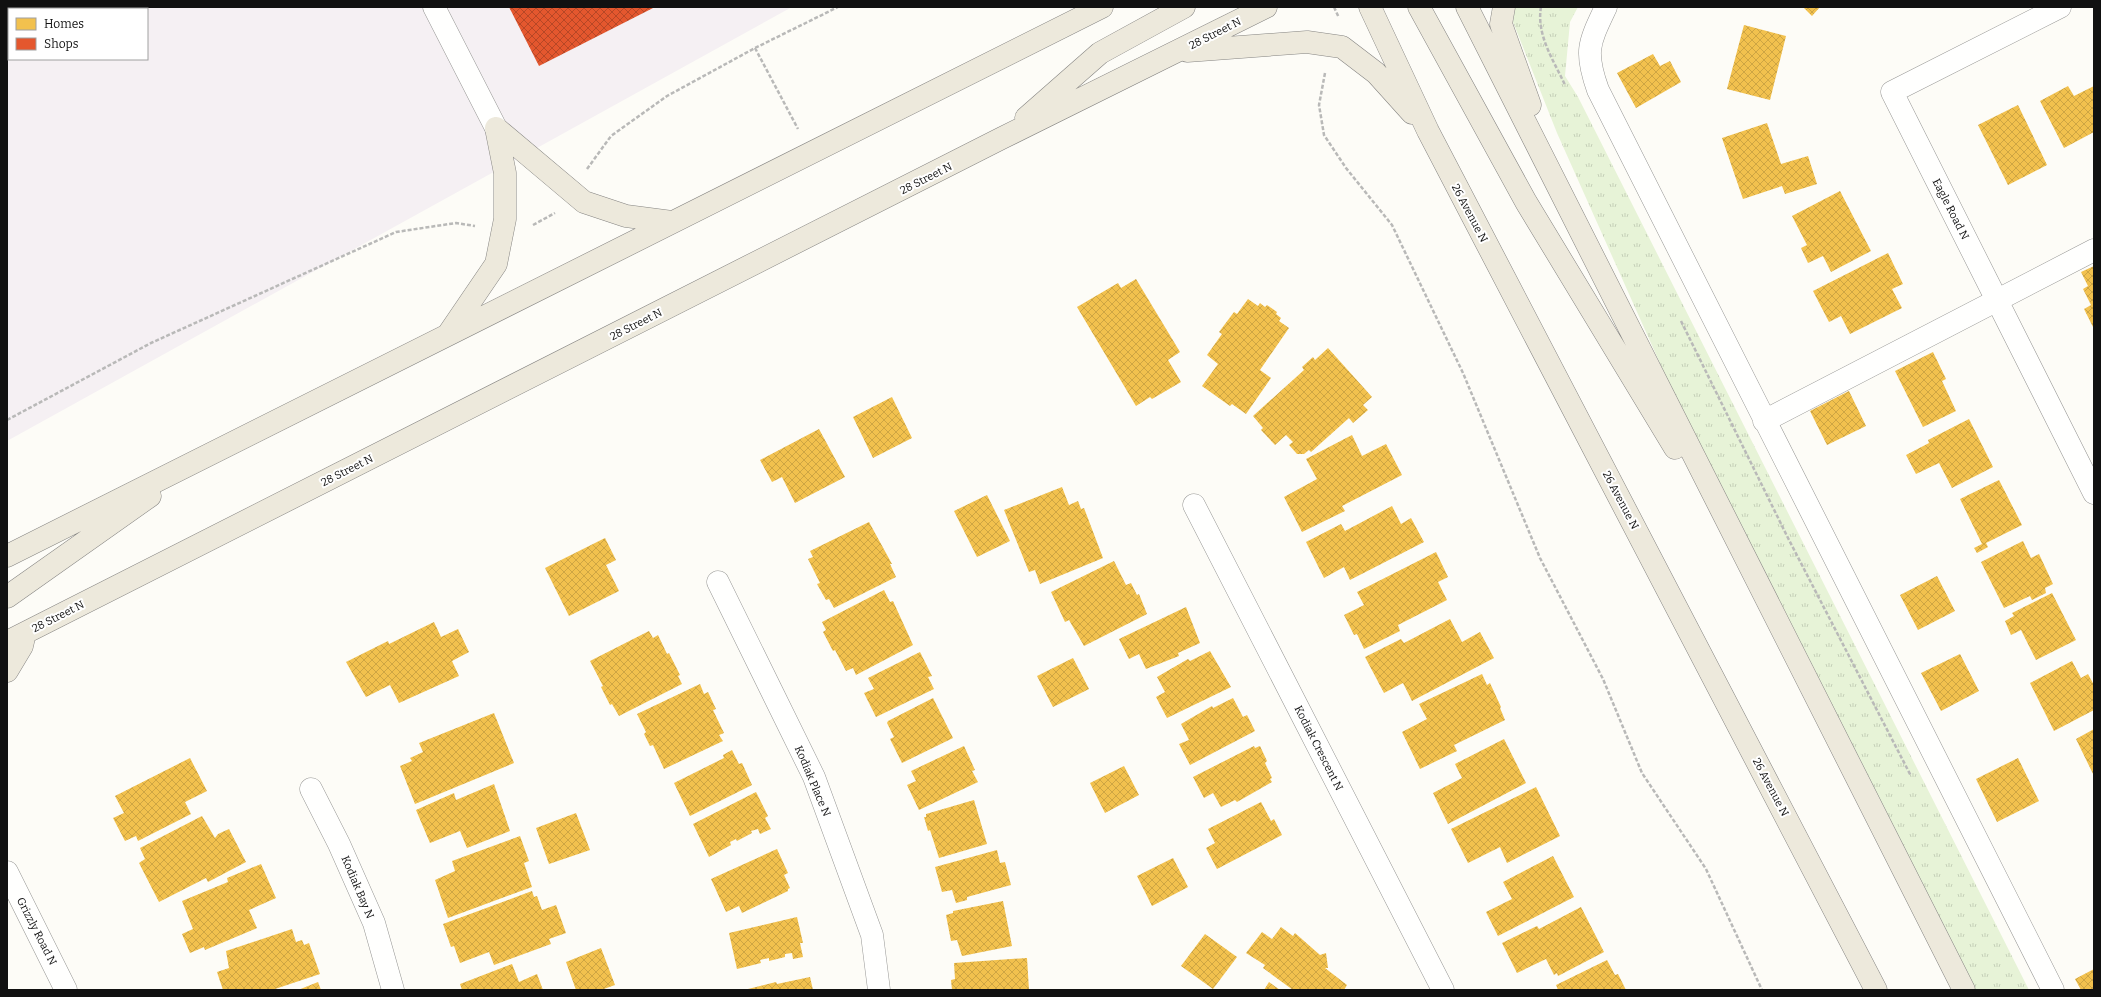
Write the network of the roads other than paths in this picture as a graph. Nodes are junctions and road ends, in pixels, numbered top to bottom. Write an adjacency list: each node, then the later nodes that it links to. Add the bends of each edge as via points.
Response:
1 (434, 7): 12 (street)
2 (1102, 7): 16 (main road)
3 (1184, 7): 14 (main road, via 1100,53)
4 (1266, 7): 11 (main road, 28 Street N)
5 (1370, 7): 13 (main road, 26 Avenue N)
6 (1419, 7): 26 (main road, via 1526,202)
7 (1468, 7): 15 (main road)
8 (1504, 7): 15 (main road, via 1501,24)
9 (1606, 7): 20 (street, via 1596,28 1589,56 1598,90)
10 (2060, 7): 18 (street, Eagle Road N, via 1892,92)
11 (1176, 52): 13 (main road, via 1307,42 1342,47 1376,73); 14 (main road, 28 Street N)
12 (496, 128): 16 (main road, via 584,202 626,216); 19 (main road, via 505,173 505,219 496,264)
13 (1428, 131): 36 (main road, 26 Avenue N)
14 (1002, 138): 28 (main road, 28 Street N)
15 (1559, 189): 26 (main road)
16 (672, 222): 19 (main road)
17 (2094, 250): 18 (street)
18 (1996, 299): 20 (street); 22 (street, Eagle Road N)
19 (448, 334): 21 (main road)
20 (1764, 421): 38 (street)
21 (208, 455): 24 (main road); 27 (main road)
22 (2094, 494)
23 (1194, 506): 35 (street, Kodiak Crescent N)
24 (12, 552)
25 (718, 582): 34 (street, Kodiak Place N, via 814,777 872,935)
26 (1760, 587): 37 (main road)
27 (7, 597)
28 (16, 637): 29 (main road, via 22,646)
29 (7, 670)
30 (311, 789): 33 (street, Kodiak Bay N, via 374,923)
31 (7, 872): 32 (street, Grizzly Road N)
32 (66, 990)
33 (393, 990)
34 (879, 990)
35 (1443, 990)
36 (1876, 990)
37 (1964, 990)
38 (2053, 990)

